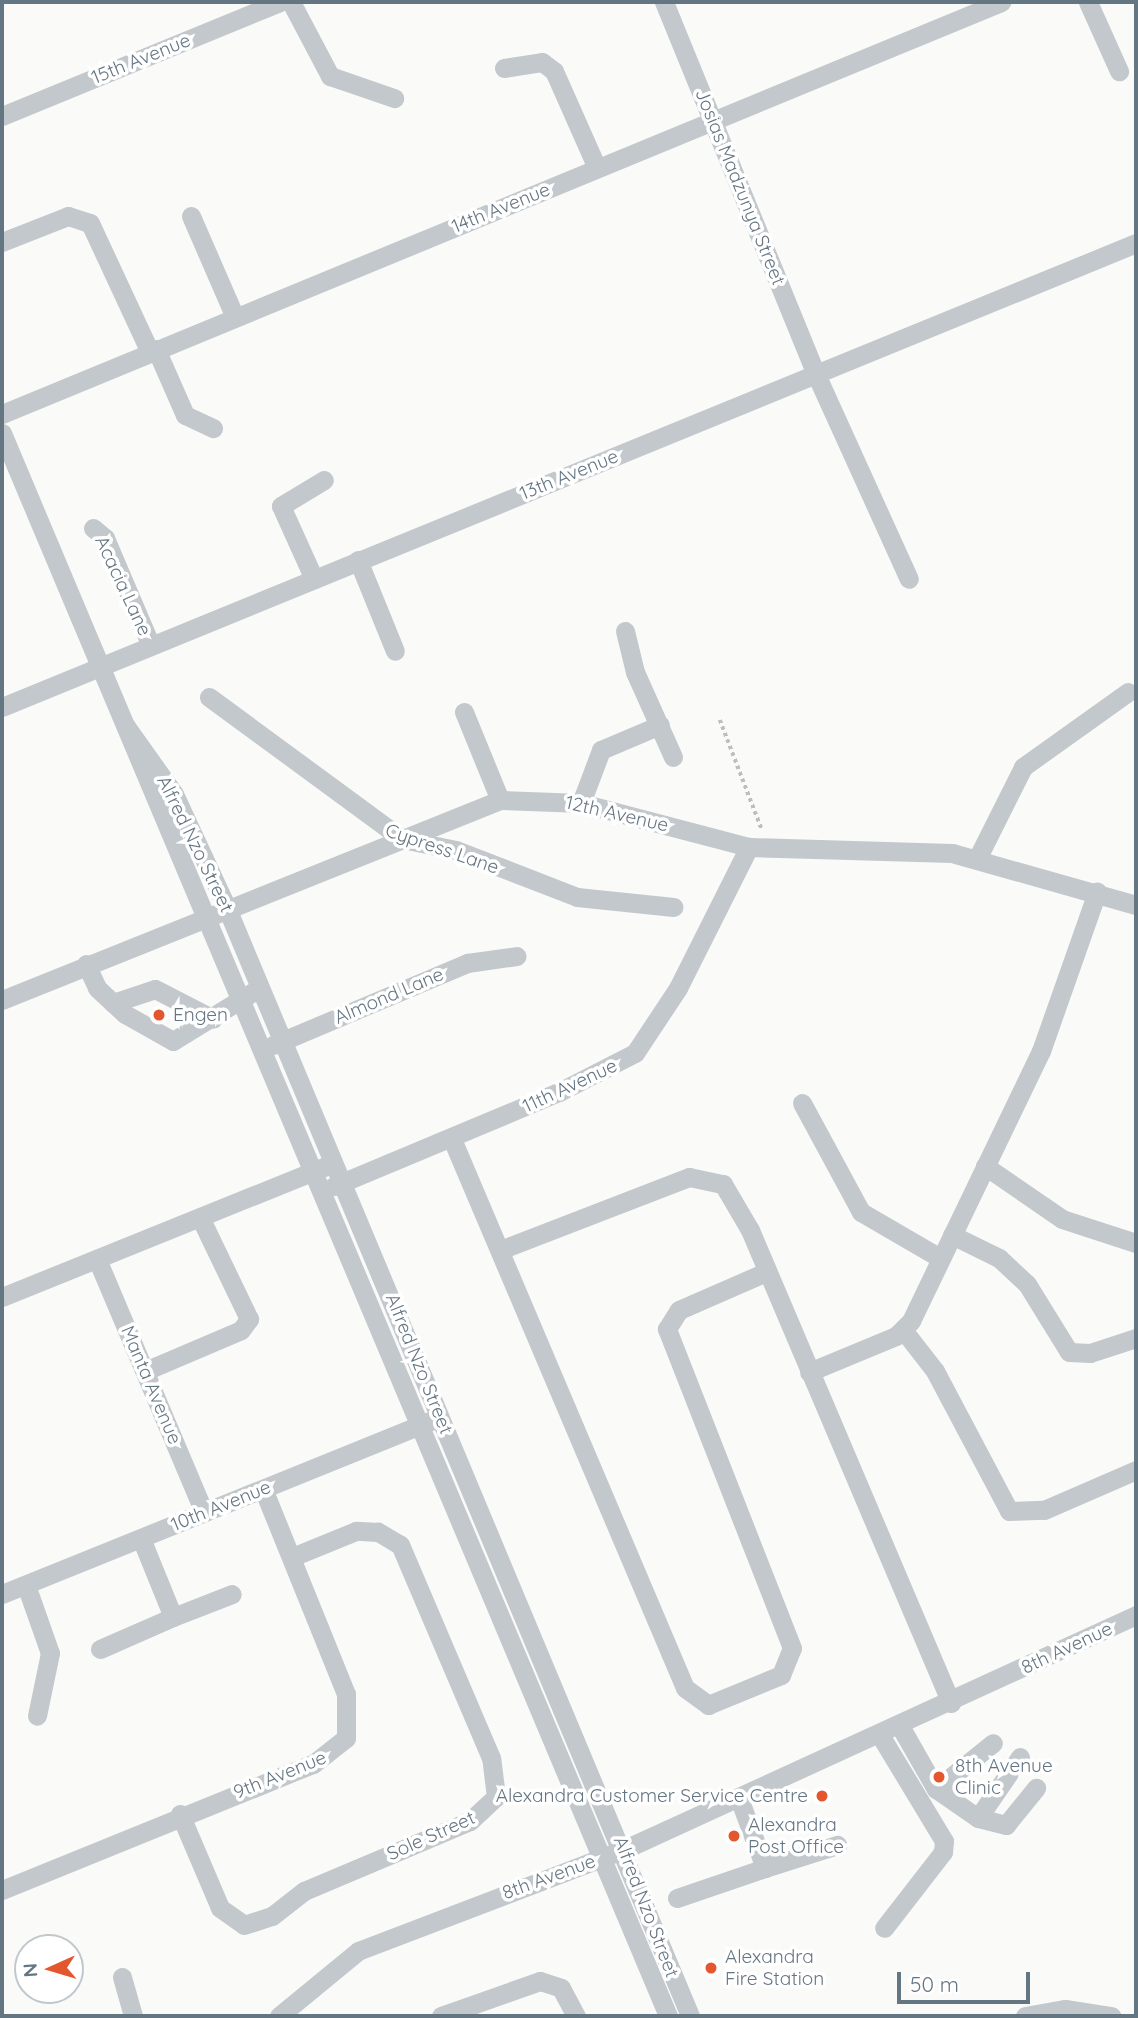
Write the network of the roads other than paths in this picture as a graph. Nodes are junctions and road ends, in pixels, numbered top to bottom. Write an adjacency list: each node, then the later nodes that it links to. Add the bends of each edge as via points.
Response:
1 (280, 2): 9 (street, 15th Avenue)
2 (291, 2): 8 (street, via 330,76)
3 (664, 2): 10 (street, Josias Madzunya Street)
4 (1001, 2): 10 (street, 14th Avenue)
5 (1088, 2): 7 (street)
6 (504, 68): 11 (street, via 542,62 554,71)
7 (1119, 72)
8 (394, 98)
9 (2, 116)
10 (713, 120): 11 (street, 14th Avenue); 17 (street, Josias Madzunya Street)
11 (597, 169): 15 (street, 14th Avenue)
12 (191, 216): 15 (street)
13 (2, 242): 16 (street, via 68,216 90,223)
14 (1136, 243): 17 (street, 13th Avenue)
15 (235, 317): 16 (street, 14th Avenue)
16 (153, 351): 18 (street, 14th Avenue); 19 (street, via 185,415)
17 (815, 372): 23 (street, 13th Avenue); 25 (street, Josias Madzunya Street)
18 (2, 414)
19 (214, 428)
20 (2, 433): 29 (street, Alfred Nzo Street)
21 (324, 480): 24 (street, via 281,506)
22 (93, 528): 27 (street, Acacia Lane, via 105,538)
23 (358, 560): 24 (street, 13th Avenue); 28 (street)
24 (314, 579): 27 (street, 13th Avenue)
25 (909, 579)
26 (625, 631): 35 (street, via 635,672)
27 (151, 646): 29 (street, 13th Avenue)
28 (395, 651)
29 (102, 667): 32 (street, 13th Avenue); 34 (street, Alfred Nzo Street)
30 (1128, 692): 41 (street, via 1023,767)
31 (209, 697): 39 (street, Cypress Lane)
32 (2, 707)
33 (464, 712): 37 (street)
34 (125, 725): 44 (street, Alfred Nzo Street, via 174,794); 46 (street, Alfred Nzo Street)
35 (660, 725): 36 (street); 38 (street, via 601,750)
36 (673, 757)
37 (500, 800): 38 (street, 12th Avenue); 39 (street, 12th Avenue)
38 (582, 803): 40 (street, 12th Avenue)
39 (402, 839): 44 (street, 12th Avenue); 45 (street, Cypress Lane, via 456,850 576,897)
40 (749, 847): 41 (street, 12th Avenue, via 933,851); 57 (street, 11th Avenue, via 673,997 635,1053)
41 (977, 859): 42 (street, 12th Avenue)
42 (1097, 892): 43 (street, 12th Avenue); 59 (street, via 1058,1009)
43 (1136, 905)
44 (226, 906): 46 (street, 12th Avenue); 49 (street, Alfred Nzo Street)
45 (673, 907)
46 (202, 915): 48 (street, 12th Avenue); 50 (street, Alfred Nzo Street)
47 (517, 956): 54 (street, Almond Lane, via 467,963)
48 (86, 964): 51 (street, 12th Avenue); 52 (street)
49 (262, 989): 50 (street); 54 (street, Alfred Nzo Street)
50 (242, 997): 53 (street); 55 (street, Alfred Nzo Street)
51 (2, 1000)
52 (113, 1003): 53 (street, via 155,989); 53 (street, via 173,1041)
53 (213, 1020)
54 (285, 1040): 55 (street, Almond Lane); 58 (street, Alfred Nzo Street)
55 (264, 1049): 60 (street, Alfred Nzo Street)
56 (802, 1103): 67 (street, via 861,1212)
57 (452, 1139): 61 (street, 11th Avenue); 66 (street)
58 (336, 1161): 60 (street); 61 (street, Alfred Nzo Street)
59 (985, 1166): 64 (street); 65 (street, via 1062,1219)
60 (317, 1169): 62 (street, Alfred Nzo Street); 63 (street)
61 (344, 1181): 62 (street, 11th Avenue); 76 (street, Alfred Nzo Street)
62 (325, 1190): 76 (street, Alfred Nzo Street)
63 (201, 1216): 68 (street); 75 (street, via 249,1319 241,1329)
64 (952, 1235): 67 (street); 72 (street, via 999,1258 1027,1284 1069,1352 1090,1353)
65 (1136, 1243)
66 (500, 1250): 69 (street, via 701,1175 733,1194); 69 (street, via 685,1688 708,1705 781,1675 792,1648 667,1329 679,1310)
67 (940, 1258): 71 (street)
68 (97, 1259): 70 (street); 75 (street, Manta Avenue)
69 (766, 1272): 74 (street)
70 (2, 1297)
71 (904, 1331): 74 (street); 77 (street, via 935,1371 1009,1511 1044,1510)
72 (1136, 1338)
73 (227, 1347): 75 (street)
74 (809, 1372): 88 (street)
75 (147, 1376): 79 (street, Manta Avenue)
76 (431, 1420): 78 (street, 10th Avenue); 100 (street, Alfred Nzo Street); 101 (street, Alfred Nzo Street)
77 (1136, 1470)
78 (262, 1489): 79 (street, 10th Avenue); 81 (street, 9th Avenue)
79 (204, 1512): 80 (street, 10th Avenue)
80 (141, 1538): 82 (street, 10th Avenue); 86 (street)
81 (292, 1557): 97 (street, 9th Avenue, via 346,1694 346,1738 320,1761); 97 (street, Sole Street, via 356,1531 378,1532 400,1545 491,1758 496,1797 470,1821 304,1891 272,1916 244,1925 220,1908)
82 (26, 1585): 83 (street, 10th Avenue); 89 (street, via 50,1653)
83 (2, 1594)
84 (232, 1594): 86 (street)
85 (1136, 1615): 88 (street, 8th Avenue)
86 (173, 1617): 87 (street)
87 (100, 1649)
88 (951, 1703): 90 (street, 8th Avenue)
89 (37, 1716)
90 (900, 1726): 91 (street, 8th Avenue); 95 (street)
91 (880, 1735): 96 (street, 8th Avenue); 105 (street, via 944,1841 943,1852)
92 (993, 1742): 95 (street)
93 (1020, 1757): 98 (street)
94 (1036, 1788): 98 (street, via 1006,1825)
95 (936, 1789): 98 (street)
96 (739, 1798): 100 (street, 8th Avenue); 102 (street)
97 (180, 1814): 103 (street, 9th Avenue)
98 (978, 1818)
99 (837, 1845): 102 (street)
100 (625, 1849): 101 (street, 8th Avenue); 107 (street, Alfred Nzo Street)
101 (601, 1858): 107 (street, Alfred Nzo Street); 109 (street, 8th Avenue, via 358,1951)
102 (765, 1868): 104 (street)
103 (2, 1890)
104 (677, 1898)
105 (884, 1928)
106 (122, 1977): 108 (street)
107 (669, 1993): 112 (street, Alfred Nzo Street); 113 (street, Alfred Nzo Street)
108 (133, 2016)
109 (279, 2016)
110 (441, 2016): 111 (street, via 540,1980 561,1988)
111 (576, 2016)
112 (668, 2016)
113 (690, 2016)
114 (1026, 2016): 115 (street, via 1065,2009)
115 (1111, 2016)

